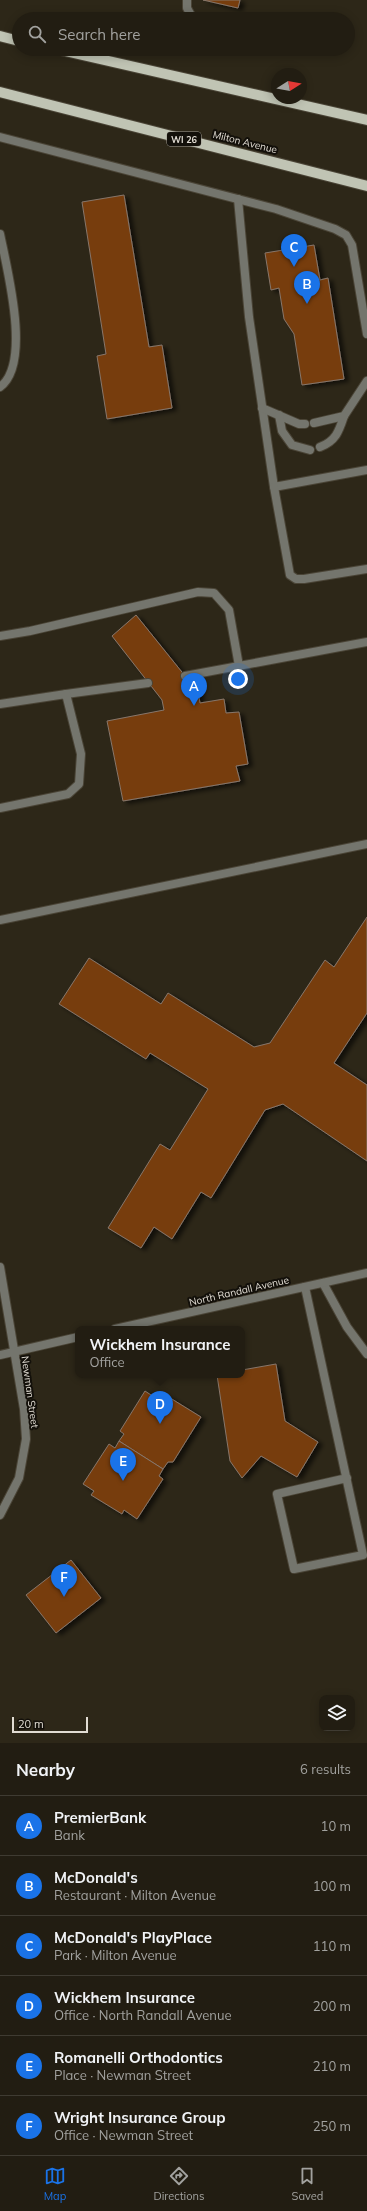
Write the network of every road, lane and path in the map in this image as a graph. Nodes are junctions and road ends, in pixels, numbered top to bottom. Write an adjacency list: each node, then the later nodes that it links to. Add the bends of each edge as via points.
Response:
1 (187, 0): 2 (street)
2 (189, 12)
3 (0, 36): 4 (main road)
4 (12, 39)
5 (87, 56): 7 (main road)
6 (0, 92): 9 (main road, Milton Avenue / WI 26)
7 (367, 120)
8 (0, 137): 10 (street)
9 (367, 186)
10 (238, 199): 12 (street, via 335,228 346,235 352,245); 15 (street, via 249,318)
11 (0, 234): 14 (street, via 11,286 17,348 7,382)
12 (367, 334)
13 (367, 381): 17 (street)
14 (0, 387)
15 (262, 408): 16 (street); 23 (street)
16 (279, 415): 19 (street); 21 (street, via 282,431 292,445)
17 (344, 416): 18 (street); 20 (street, via 338,435)
18 (314, 422)
19 (305, 424)
20 (320, 447)
21 (310, 450)
22 (367, 470): 23 (street)
23 (274, 487): 24 (street, via 290,575 296,579 304,579)
24 (367, 569)
25 (0, 636): 27 (street, via 198,592 214,593 229,610)
26 (367, 642): 27 (street)
27 (239, 666): 28 (street)
28 (185, 676)
29 (148, 683): 30 (street)
30 (66, 694): 31 (street); 32 (street, via 81,754 79,784 68,794)
31 (0, 704)
32 (0, 808)
33 (367, 844): 34 (street)
34 (0, 920)
35 (0, 1267): 41 (street, Newman Street)
36 (367, 1273): 37 (street, North Randall Avenue)
37 (323, 1283): 38 (street, North Randall Avenue); 42 (street, via 347,1327)
38 (305, 1286): 39 (street, North Randall Avenue); 44 (street)
39 (128, 1326)
40 (75, 1338): 41 (street)
41 (14, 1352): 43 (street); 45 (street, Newman Street, via 24,1409 26,1439 19,1478)
42 (367, 1354)
43 (0, 1355)
44 (347, 1478): 44 (street, via 363,1554 294,1569 277,1494)
45 (3, 1503): 46 (street, Newman Street)
46 (0, 1515)

